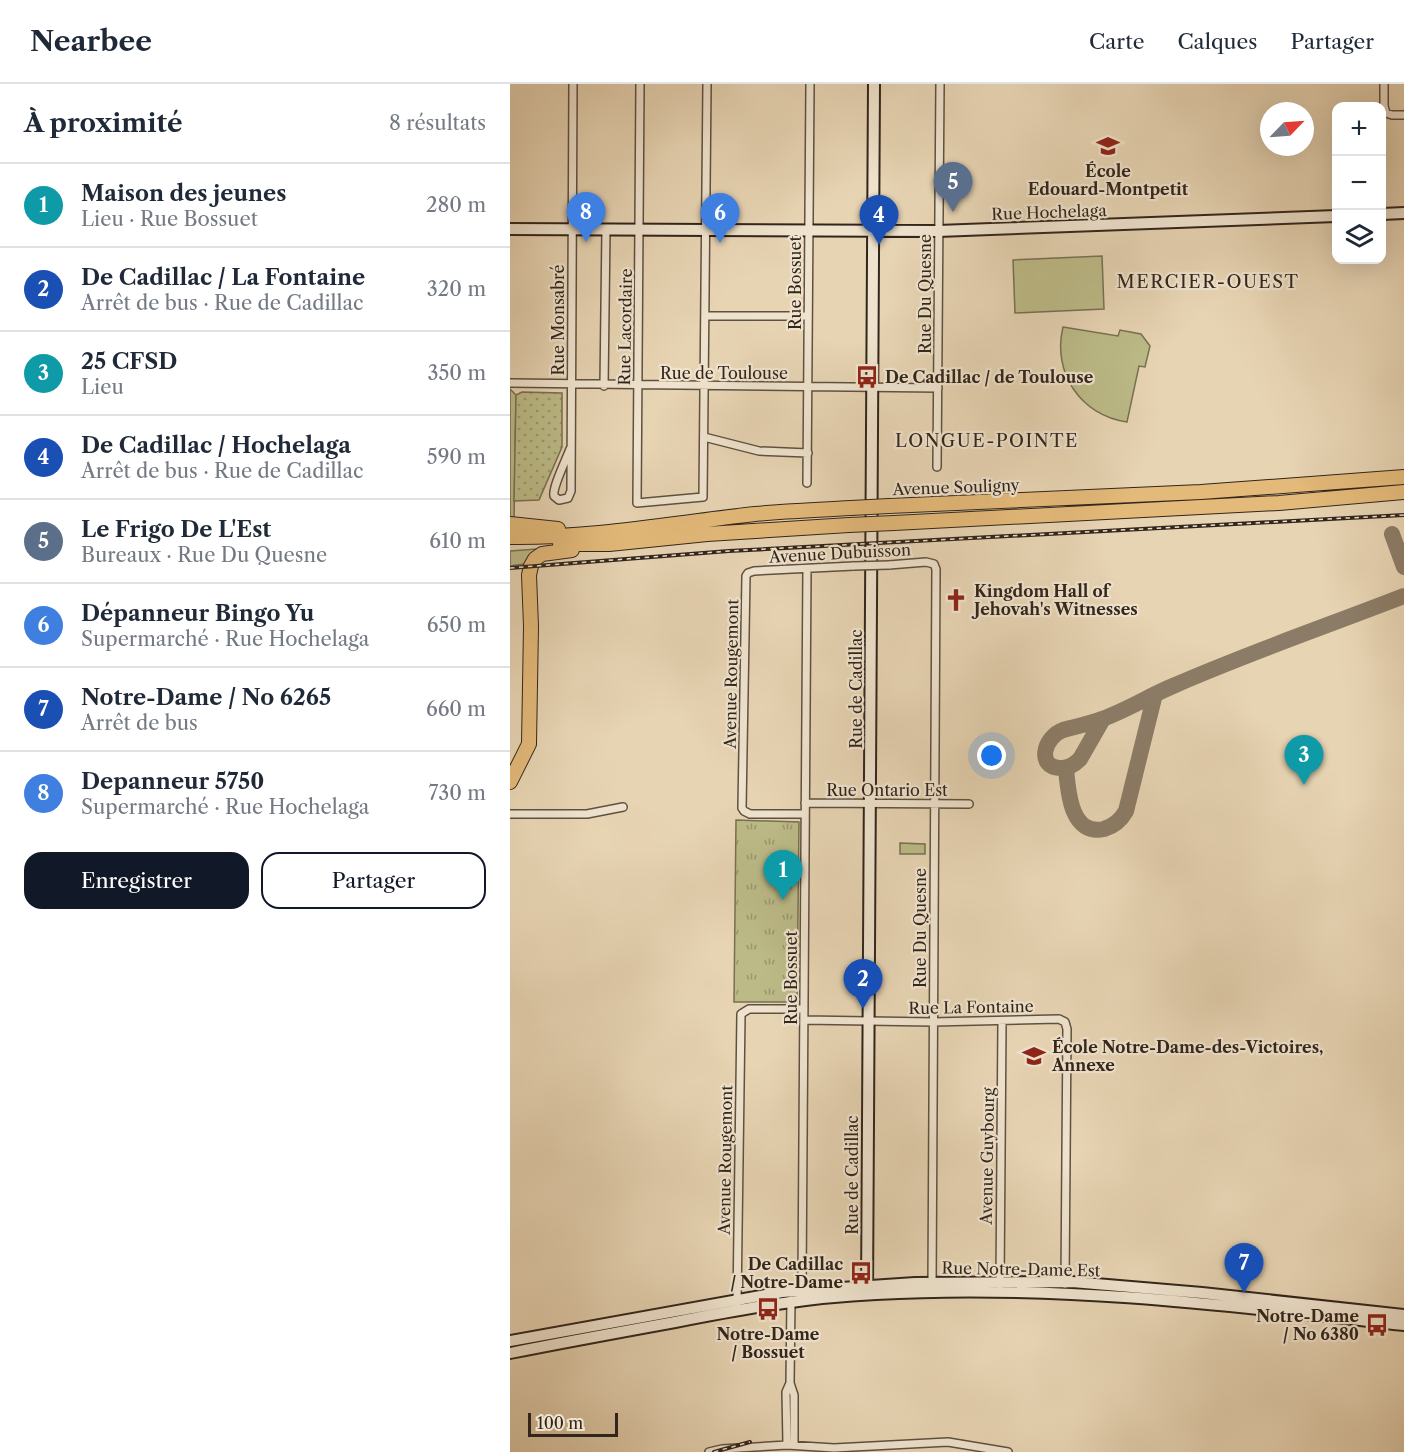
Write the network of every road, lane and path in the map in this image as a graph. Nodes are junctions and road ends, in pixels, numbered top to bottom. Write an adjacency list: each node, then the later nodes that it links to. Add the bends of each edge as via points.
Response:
1 (573, 84): 13 (street, Rue Monsabré)
2 (640, 84): 15 (street, Rue Lacordaire)
3 (707, 84): 16 (street)
4 (810, 84): 17 (street, Rue Bossuet)
5 (874, 84): 18 (main road, Rue de Cadillac)
6 (940, 84): 19 (street, Rue Du Quesne)
7 (1384, 84): 8 (street, via 1386,113)
8 (1404, 115)
9 (1404, 213): 10 (main road)
10 (1386, 214)
11 (1332, 216): 19 (main road, Rue Hochelaga)
12 (510, 229): 13 (main road, Rue Hochelaga)
13 (572, 229): 14 (main road, Rue Hochelaga); 23 (street, Rue Monsabré)
14 (606, 229): 15 (main road, Rue Hochelaga); 24 (street)
15 (639, 229): 16 (main road, Rue Hochelaga); 25 (street, Rue Lacordaire)
16 (705, 230): 17 (main road, Rue Hochelaga); 20 (street)
17 (809, 231): 18 (main road, Rue Hochelaga); 21 (street, Rue Bossuet)
18 (874, 231): 19 (main road, Rue Hochelaga); 28 (main road, Rue de Cadillac)
19 (938, 231): 29 (street, Rue Du Quesne)
20 (705, 316): 21 (street); 26 (street)
21 (808, 316): 27 (street, Rue Bossuet)
22 (510, 383): 23 (street, Rue de Toulouse)
23 (571, 385): 24 (street, Rue de Toulouse); 31 (street, Rue Monsabré)
24 (604, 386): 25 (street, Rue de Toulouse)
25 (638, 386): 26 (street, Rue de Toulouse); 30 (street, Rue Lacordaire, via 637,503 703,496)
26 (704, 386): 27 (street, Rue de Toulouse); 30 (street)
27 (808, 387): 28 (street, Rue de Toulouse); 32 (street, Rue Bossuet)
28 (873, 387): 29 (street, Rue de Toulouse); 46 (main road, Rue de Cadillac)
29 (938, 388): 33 (street, Rue Du Quesne)
30 (704, 437): 32 (street, via 759,452)
31 (570, 449): 31 (street, Rue Monsabré, via 553,490 559,500 568,498 571,491)
32 (808, 453): 35 (street, Rue Bossuet)
33 (938, 467)
34 (1404, 477): 39 (highway, Avenue Souligny, bridge, via 1242,490 758,514)
35 (807, 483)
36 (1404, 492): 39 (highway, Avenue Souligny, bridge, via 1247,505)
37 (510, 524): 39 (highway)
38 (510, 537): 39 (highway, Avenue Souligny)
39 (610, 538): 40 (highway, Avenue Souligny); 44 (highway, via 546,553 531,566 529,744)
40 (510, 545)
41 (934, 564): 42 (street, Avenue Dubuisson, bridge); 47 (street, Rue Du Quesne)
42 (807, 569): 43 (street, Avenue Dubuisson); 45 (street, Rue Bossuet)
43 (748, 573): 51 (street, Avenue Rougemont, via 742,804 750,814)
44 (510, 782)
45 (806, 803): 46 (street, Rue Ontario Est); 51 (street, Rue Bossuet)
46 (870, 804): 47 (street, Rue Ontario Est); 54 (main road, Rue de Cadillac)
47 (935, 804): 48 (street, Rue Ontario Est); 56 (street, Rue Du Quesne)
48 (969, 804)
49 (623, 807): 50 (street, via 587,814)
50 (510, 814)
51 (805, 814): 52 (street, Rue Bossuet)
52 (804, 1010): 53 (street, Rue Bossuet); 63 (street, Avenue Rougemont, via 749,1009 740,1016)
53 (804, 1020): 54 (street, Rue La Fontaine); 60 (street, Rue Bossuet)
54 (868, 1021): 56 (street, Rue La Fontaine); 61 (main road, Rue de Cadillac)
55 (1002, 1021): 56 (street, Rue La Fontaine); 57 (street, Avenue Guybourg); 59 (street, Rue La Fontaine, via 1059,1019 1067,1029)
56 (933, 1022): 58 (street, Rue Du Quesne)
57 (1000, 1286): 58 (main road, Rue Notre-Dame Est); 59 (main road, Rue Notre-Dame Est)
58 (932, 1287): 61 (main road, Rue Notre-Dame Est)
59 (1065, 1287): 64 (main road, Rue Notre-Dame Est, via 1202,1293)
60 (800, 1290): 61 (main road, Rue Notre-Dame Est); 62 (street); 63 (main road, Rue Notre-Dame Est)
61 (867, 1290): 62 (main road, Rue Notre-Dame Est)
62 (790, 1303): 63 (main road, Rue Notre-Dame Est); 70 (street, via 790,1383 794,1395)
63 (737, 1305): 66 (main road, Rue Notre-Dame Est)
64 (1306, 1309): 65 (main road, Rue Notre-Dame Est); 67 (main road, Rue Notre-Dame Est)
65 (1404, 1315)
66 (639, 1323): 68 (main road, Rue Notre-Dame Est); 69 (main road, Rue Notre-Dame Est)
67 (1404, 1325)
68 (510, 1341)
69 (510, 1353)
70 (790, 1445): 71 (street); 72 (street, via 834,1448 948,1442)
71 (709, 1452)
72 (1008, 1452)

